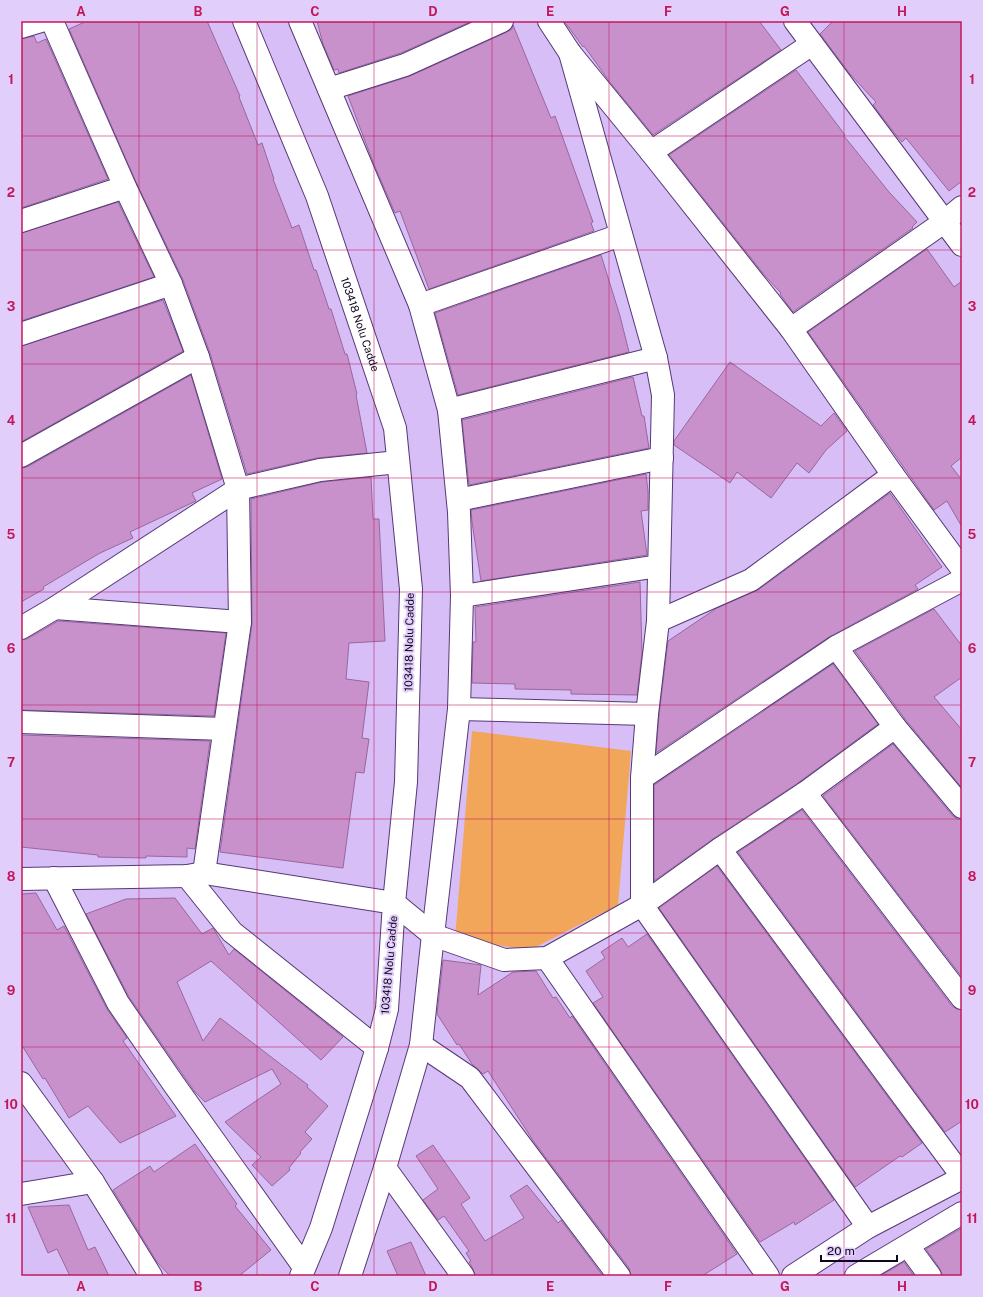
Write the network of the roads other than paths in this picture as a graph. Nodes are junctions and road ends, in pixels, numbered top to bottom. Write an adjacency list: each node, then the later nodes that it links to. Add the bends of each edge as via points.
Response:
1 (41, 21): 8 (street)
2 (52, 21): 13 (street)
3 (244, 21): 28 (street, 103418 Nolu Cadde, via 317,196 395,428)
4 (300, 21): 11 (street)
5 (502, 21): 11 (street, via 405,65)
6 (549, 21): 10 (street)
7 (795, 21): 9 (street)
8 (21, 27)
9 (812, 44): 12 (street); 16 (street)
10 (570, 53): 12 (street); 17 (street)
11 (329, 89): 20 (street)
12 (651, 152): 21 (street)
13 (125, 187): 15 (street); 19 (street)
14 (962, 207): 16 (street)
15 (21, 221)
16 (944, 222): 18 (street); 21 (street)
17 (621, 235): 20 (street); 24 (street)
18 (962, 245)
19 (171, 284): 22 (street); 23 (street)
20 (420, 305): 25 (street)
21 (791, 329): 29 (street)
22 (21, 334)
23 (198, 358): 26 (street); 30 (street)
24 (656, 358): 25 (street); 27 (street, via 663,395)
25 (449, 410): 31 (street)
26 (21, 456)
27 (662, 458): 31 (street); 32 (street)
28 (398, 462): 30 (street, via 320,470); 53 (street, 103418 Nolu Cadde, via 411,589 406,782)
29 (892, 475): 33 (street); 37 (street, via 751,580)
30 (238, 489): 36 (street); 38 (street)
31 (458, 500): 35 (street)
32 (659, 566): 35 (street); 37 (street)
33 (962, 569)
34 (962, 580): 40 (street)
35 (462, 596): 41 (street)
36 (55, 608): 38 (street); 39 (street)
37 (658, 621): 42 (street)
38 (240, 622): 45 (street)
39 (21, 628)
40 (836, 647): 44 (street); 46 (street)
41 (459, 710): 42 (street); 55 (street)
42 (647, 714): 46 (street)
43 (21, 722): 45 (street)
44 (895, 726): 47 (street); 48 (street)
45 (224, 729): 50 (street)
46 (642, 778): 54 (street)
47 (805, 793): 49 (street); 57 (street)
48 (962, 807)
49 (720, 849): 54 (street); 62 (street)
50 (196, 874): 51 (street); 53 (street); 59 (street, via 232,932)
51 (54, 878): 52 (street); 68 (street, via 118,1003)
52 (21, 879)
53 (394, 902): 55 (street); 59 (street, 103418 Nolu Cadde, via 387,1009)
54 (642, 905): 56 (street); 66 (street)
55 (432, 935): 56 (street, via 504,960); 58 (street)
56 (547, 958): 73 (street)
57 (962, 998)
58 (421, 1045): 61 (street); 72 (street, via 470,1078)
59 (377, 1048): 68 (street, 103418 Nolu Cadde, via 321,1228)
60 (21, 1083): 63 (street)
61 (385, 1168): 70 (street); 71 (street)
62 (962, 1177): 66 (street)
63 (93, 1182): 64 (street); 69 (street)
64 (21, 1194)
65 (962, 1213): 67 (street)
66 (868, 1226): 74 (street)
67 (908, 1246): 75 (street); 76 (street)
68 (303, 1271)
69 (151, 1276)
70 (350, 1276)
71 (463, 1276)
72 (619, 1276)
73 (768, 1276)
74 (793, 1276)
75 (856, 1276)
76 (930, 1276)

